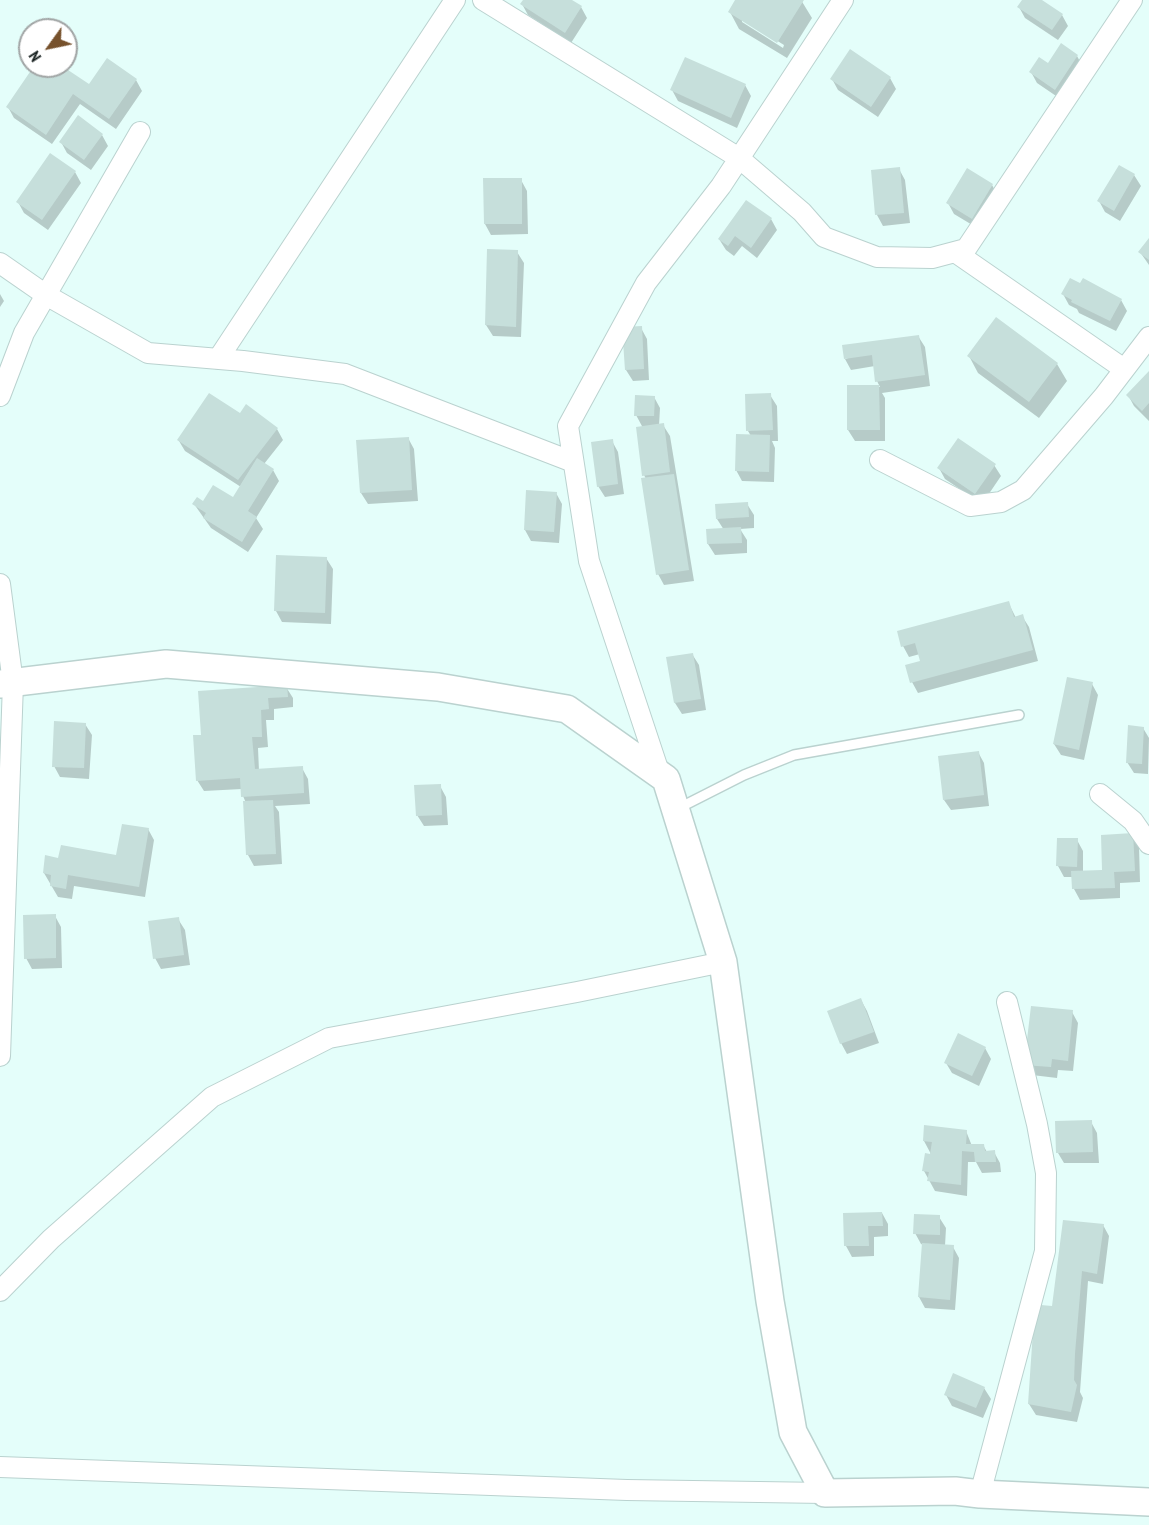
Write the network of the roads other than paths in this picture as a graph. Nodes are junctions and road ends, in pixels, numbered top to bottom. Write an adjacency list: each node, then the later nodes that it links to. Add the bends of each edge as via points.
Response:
1 (455, 0): 11 (street)
2 (483, 0): 6 (street)
3 (843, 0): 6 (street)
4 (1132, 0): 7 (street, via 966,249)
5 (140, 132): 9 (street)
6 (739, 158): 7 (street, via 802,212 824,237 877,257 932,258); 15 (street, via 646,283 568,426)
7 (955, 252): 12 (street)
8 (0, 263): 9 (street)
9 (45, 295): 11 (street, via 148,353); 13 (street, via 24,333)
10 (1149, 337): 12 (street)
11 (218, 359): 15 (street, via 345,374)
12 (1124, 369): 14 (street, via 1023,490 1001,502 970,506)
13 (0, 396)
14 (879, 460)
15 (573, 462): 19 (street, via 589,561)
16 (0, 584): 17 (street)
17 (7, 683): 19 (street, via 166,664 438,687 567,709); 25 (street)
18 (1019, 715): 21 (lane, via 794,755)
19 (660, 775): 21 (street, via 666,779)
20 (1100, 794): 22 (street, via 1133,821)
21 (676, 810): 23 (street)
22 (1149, 844)
23 (723, 962): 26 (street, via 329,1038 212,1097 51,1239); 28 (street, via 770,1301 793,1432)
24 (1007, 1002): 29 (street, via 1046,1173 1046,1251)
25 (0, 1056)
26 (0, 1291)
27 (0, 1467): 28 (street)
28 (825, 1493): 29 (street)
29 (980, 1494): 30 (street)
30 (1149, 1502)

